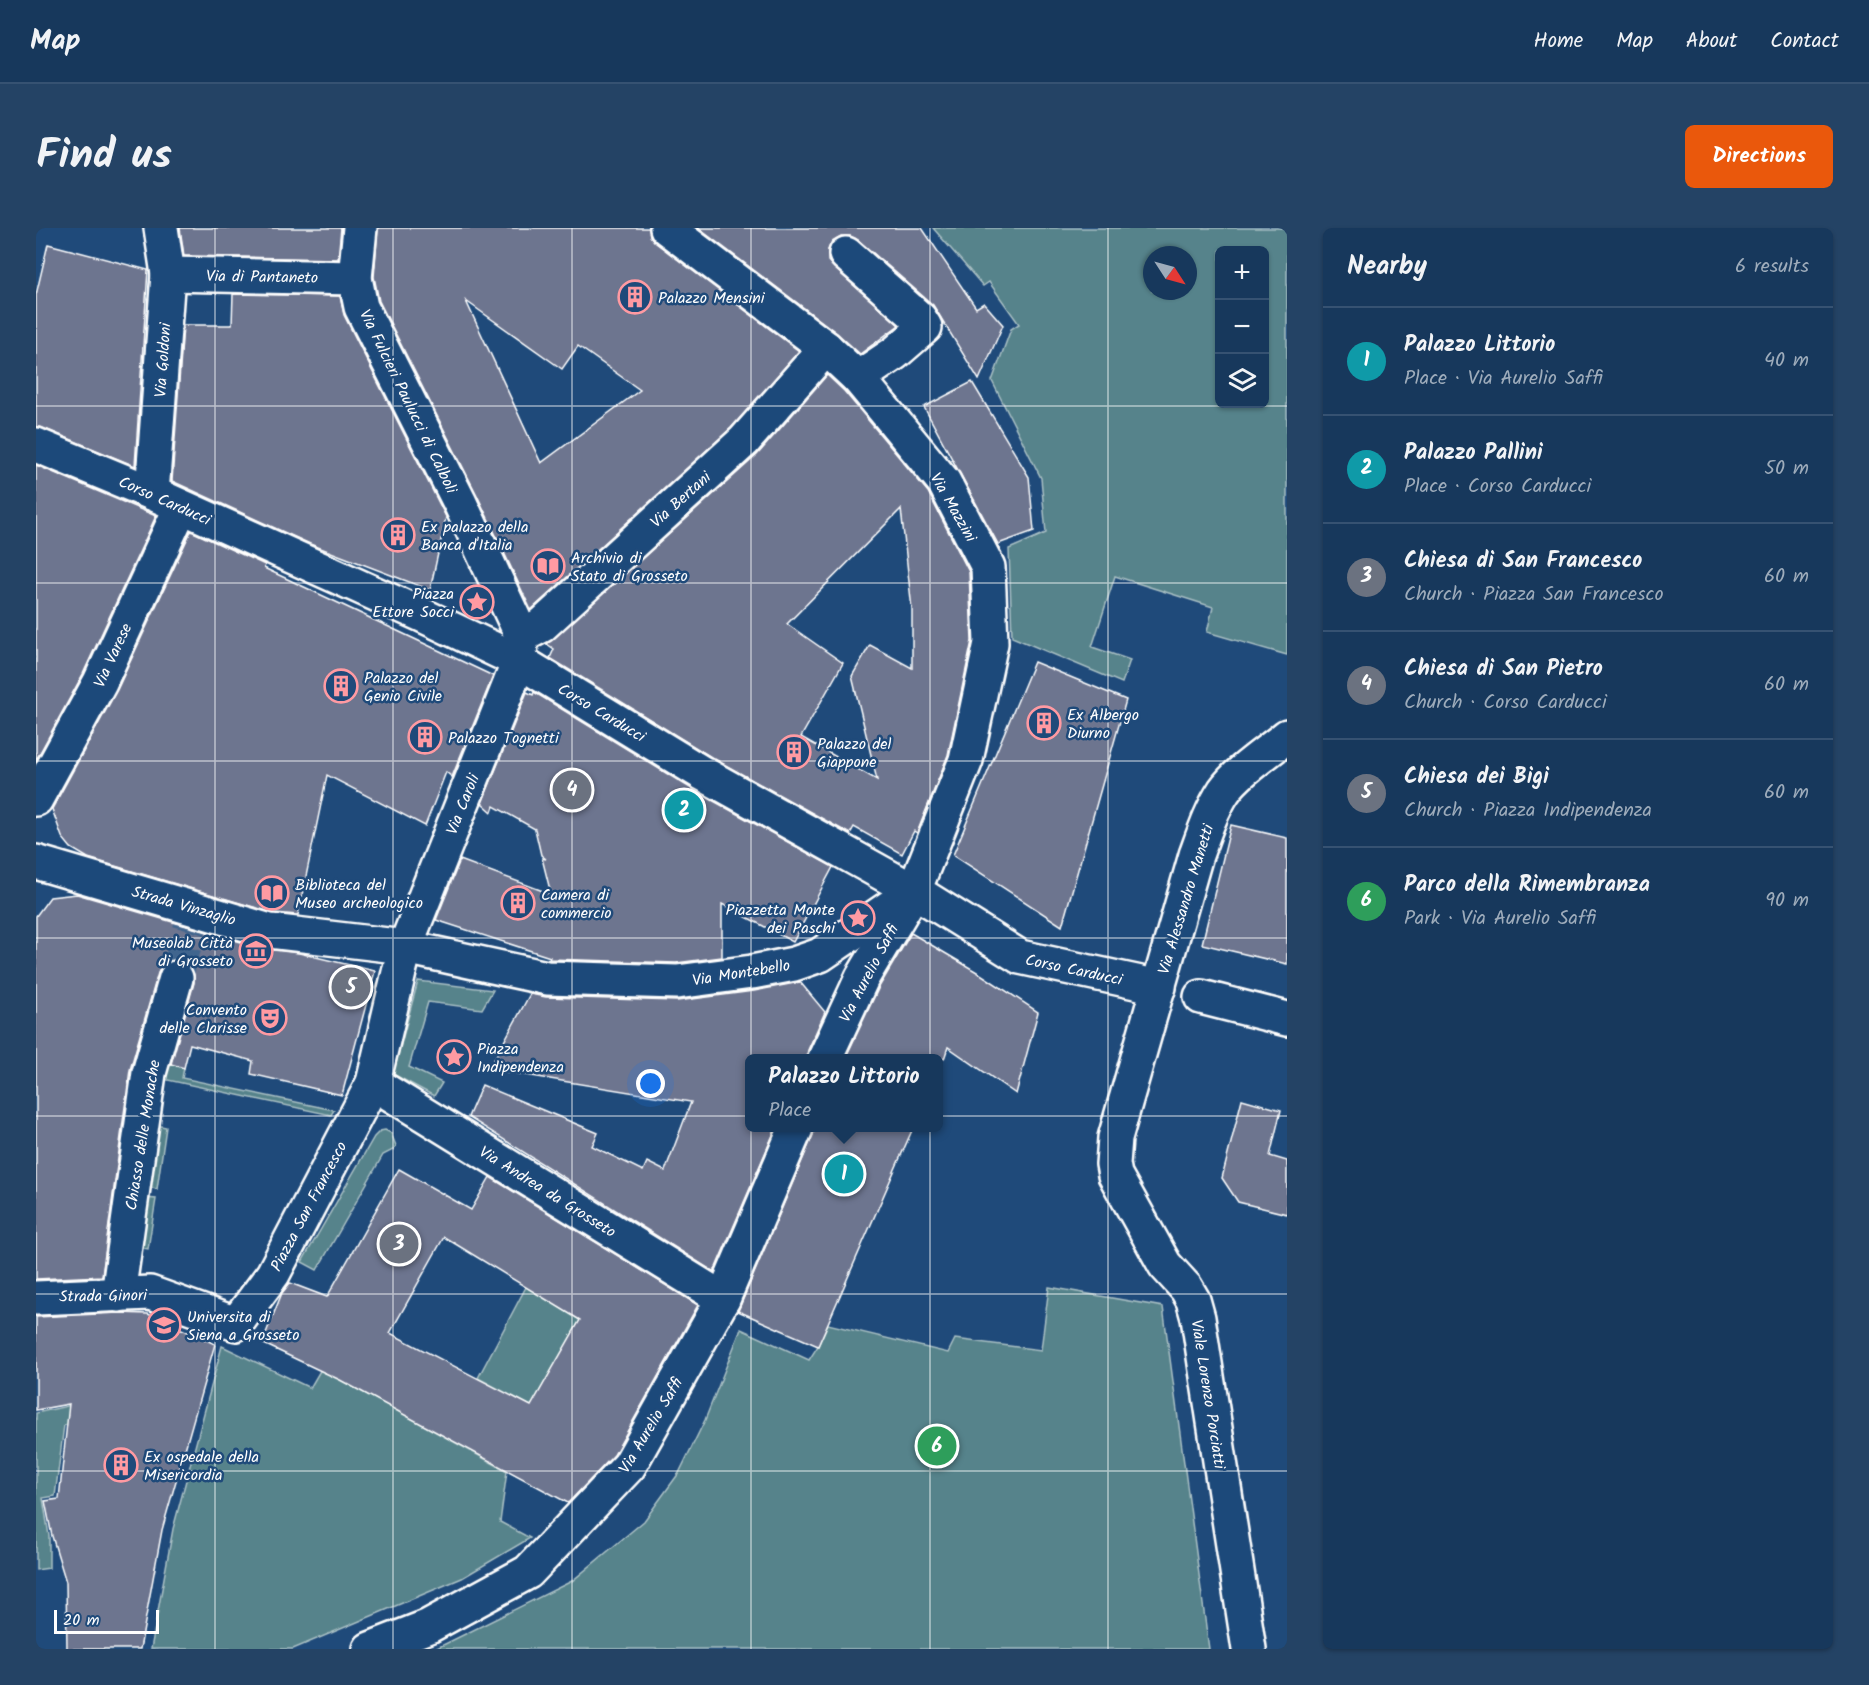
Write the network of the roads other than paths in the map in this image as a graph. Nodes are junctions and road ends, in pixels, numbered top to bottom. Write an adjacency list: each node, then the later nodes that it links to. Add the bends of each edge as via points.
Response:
1 (161, 228): 5 (street, Via Goldoni)
2 (360, 228): 6 (street, Via Fulcieri Paulucci di Calboli)
3 (667, 228): 7 (street, Via Mazzini)
4 (846, 255): 8 (street, via 925,327)
5 (168, 273): 6 (street, Via di Pantaneto); 10 (street, Via Goldoni)
6 (355, 278): 12 (street, Via Fulcieri Paulucci di Calboli, via 361,307 460,503)
7 (826, 348): 8 (street, Via Mazzini); 12 (street, Via Bertani, via 744,441)
8 (858, 378): 16 (street, Via Mazzini, via 944,482 987,567 991,643 966,760)
9 (36, 445): 10 (street, Corso Carducci)
10 (152, 493): 11 (street, Corso Carducci)
11 (181, 507): 12 (street, Corso Carducci, via 412,610); 14 (street, Via Varese, via 100,682)
12 (520, 649): 16 (street, Corso Carducci, via 702,773); 18 (street, Via Caroli)
13 (1287, 736): 17 (street, Via Alessandro Manetti, via 1225,790 1210,815)
14 (36, 799)
15 (36, 862): 18 (street, Strada Vinzaglio, via 193,919)
16 (914, 891): 18 (street, Via Montebello, via 820,955 752,972 677,982 547,978); 20 (street, Corso Carducci, via 1020,957); 24 (street, Via Aurelio Saffi, via 862,978)
17 (1172, 936): 20 (street, Via Alessandro Manetti); 21 (street)
18 (405, 946): 25 (street)
19 (176, 978): 27 (street, Chiasso delle Monache, via 148,1073)
20 (1159, 987): 23 (street, Viale Lorenzo Porciatti)
21 (1201, 998): 22 (street); 23 (street, via 1173,1009)
22 (1287, 1019)
23 (1146, 1029): 32 (street, Viale Lorenzo Porciatti, via 1115,1138 1113,1164 1115,1175 1165,1264 1193,1300)
24 (827, 1054)
25 (373, 1083): 29 (street, Via Andrea da Grosseto); 30 (street, Piazza San Francesco, via 273,1274)
26 (794, 1132): 29 (street, Via Aurelio Saffi)
27 (118, 1295): 28 (street, Strada Ginori); 30 (street, Strada Ginori, via 150,1293)
28 (36, 1298)
29 (723, 1299): 31 (street, Via Aurelio Saffi, via 629,1466 528,1572 429,1626)
30 (236, 1324)
31 (370, 1649)
32 (1249, 1649)

